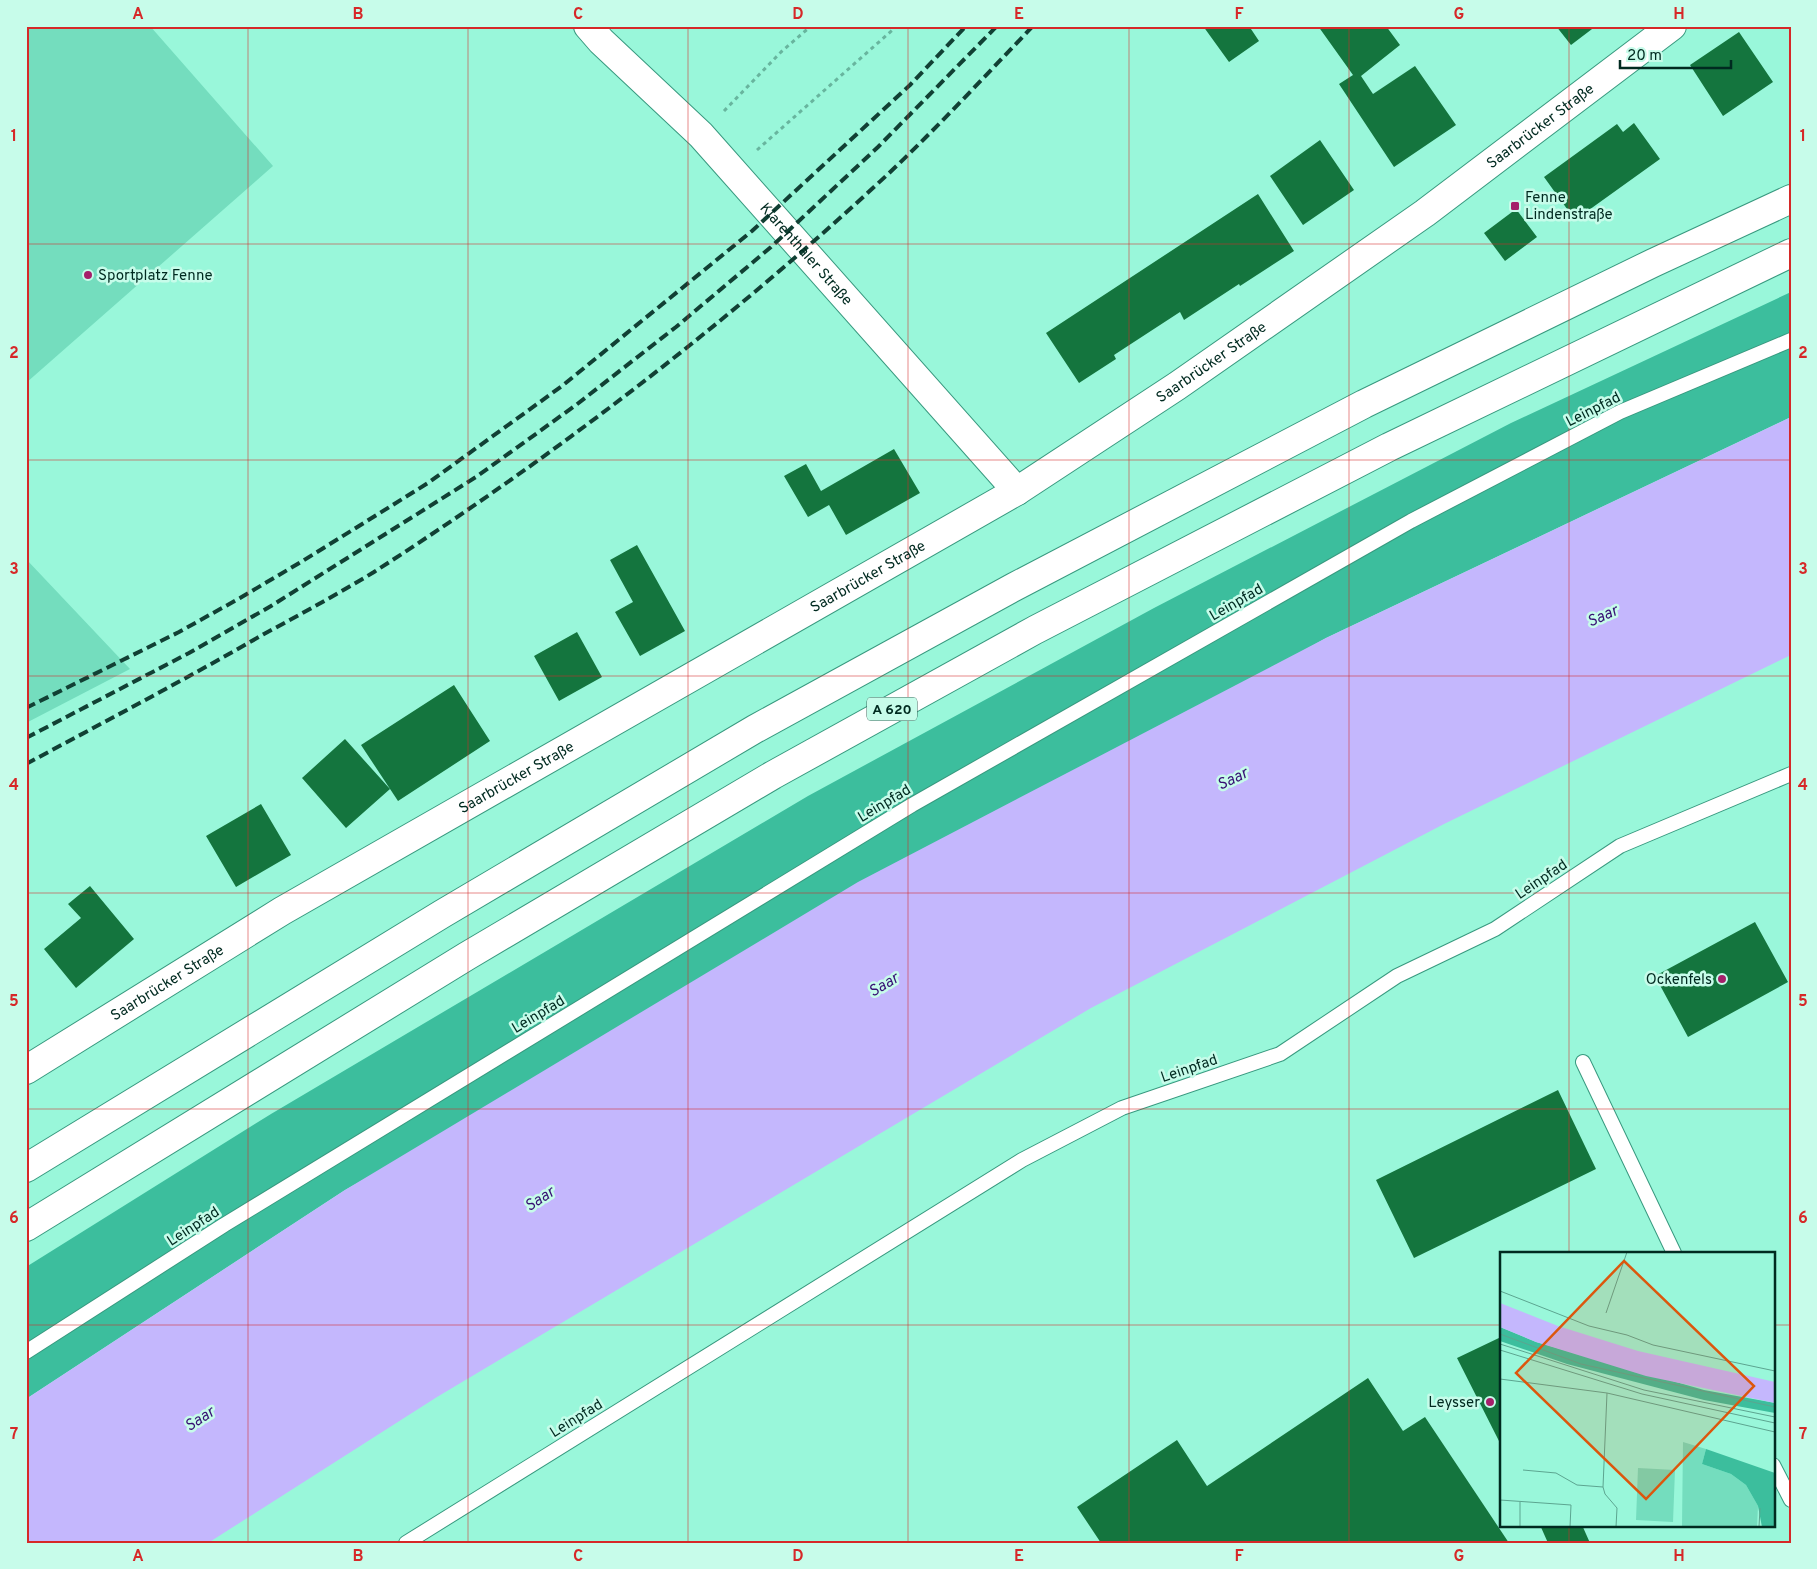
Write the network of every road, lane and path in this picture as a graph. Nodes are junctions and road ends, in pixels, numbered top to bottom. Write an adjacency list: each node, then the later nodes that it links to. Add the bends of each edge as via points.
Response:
1 (588, 26): 5 (main road, Klarenthaler Straße)
2 (811, 26): 5 (path, via 781,52)
3 (896, 26): 6 (path)
4 (1672, 26): 10 (main road, Saarbrücker Straße, via 1425,213 1177,386)
5 (701, 135): 6 (main road, Klarenthaler Straße)
6 (734, 170): 10 (main road, Klarenthaler Straße)
7 (1791, 199): 14 (main road, via 1364,404 988,601 746,734 442,914)
8 (1791, 253): 15 (main road, A 620, via 1380,452 1035,630 791,765 467,956)
9 (1791, 340): 17 (lane, Leinpfad, via 1620,412 1411,520 921,800 224,1224)
10 (1017, 490): 13 (main road, Saarbrücker Straße, via 282,911)
11 (1791, 774): 20 (lane, Leinpfad, via 1620,846 1495,929 1396,976 1280,1054 1122,1108 1022,1160)
12 (1583, 1062): 16 (lane)
13 (26, 1070)
14 (26, 1168)
15 (26, 1227)
16 (1674, 1252)
17 (26, 1352)
18 (1774, 1467): 19 (lane)
19 (1791, 1500)
20 (406, 1543)

